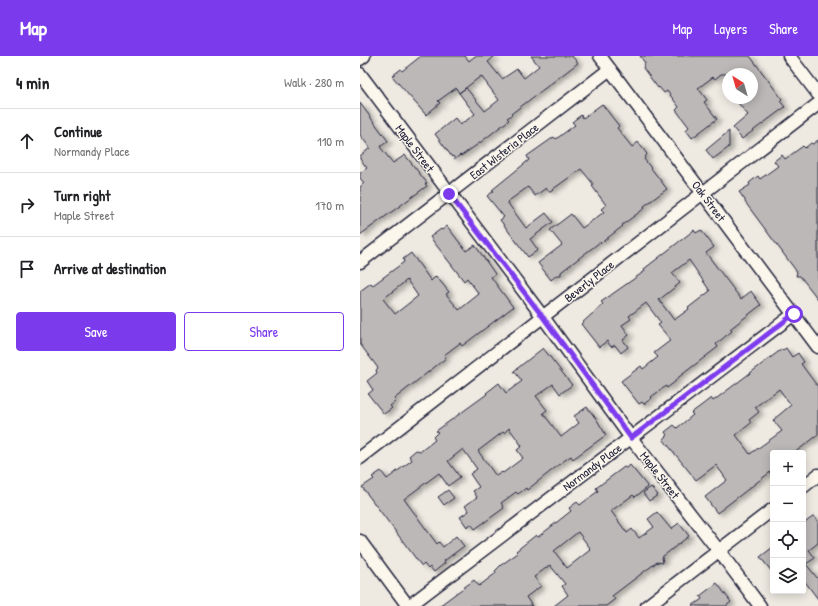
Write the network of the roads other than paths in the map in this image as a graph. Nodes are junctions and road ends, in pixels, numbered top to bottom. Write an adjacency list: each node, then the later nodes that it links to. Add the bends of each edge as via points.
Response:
1 (364, 56): 4 (street)
2 (600, 56): 5 (street, Oak Street)
3 (789, 56): 7 (street)
4 (360, 59)
5 (610, 69): 9 (street, Oak Street); 10 (street, East Wisteria Place)
6 (360, 74): 10 (street, Maple Street)
7 (818, 94)
8 (818, 104): 9 (street, Beverly Place)
9 (703, 193): 12 (street, Oak Street); 13 (street, Beverly Place)
10 (449, 194): 11 (street, East Wisteria Place); 13 (street, Maple Street)
11 (360, 262)
12 (794, 314): 14 (street, Oak Street); 15 (street, Normandy Place)
13 (543, 317): 15 (street, Maple Street); 16 (street, Beverly Place)
14 (818, 347)
15 (631, 438): 21 (street, Maple Street); 22 (street, Normandy Place)
16 (360, 458)
17 (818, 475): 18 (street)
18 (804, 486)
19 (770, 511): 21 (street)
20 (360, 541): 22 (street)
21 (719, 551): 23 (street); 24 (street, Maple Street)
22 (408, 606)
23 (647, 606)
24 (760, 606)

